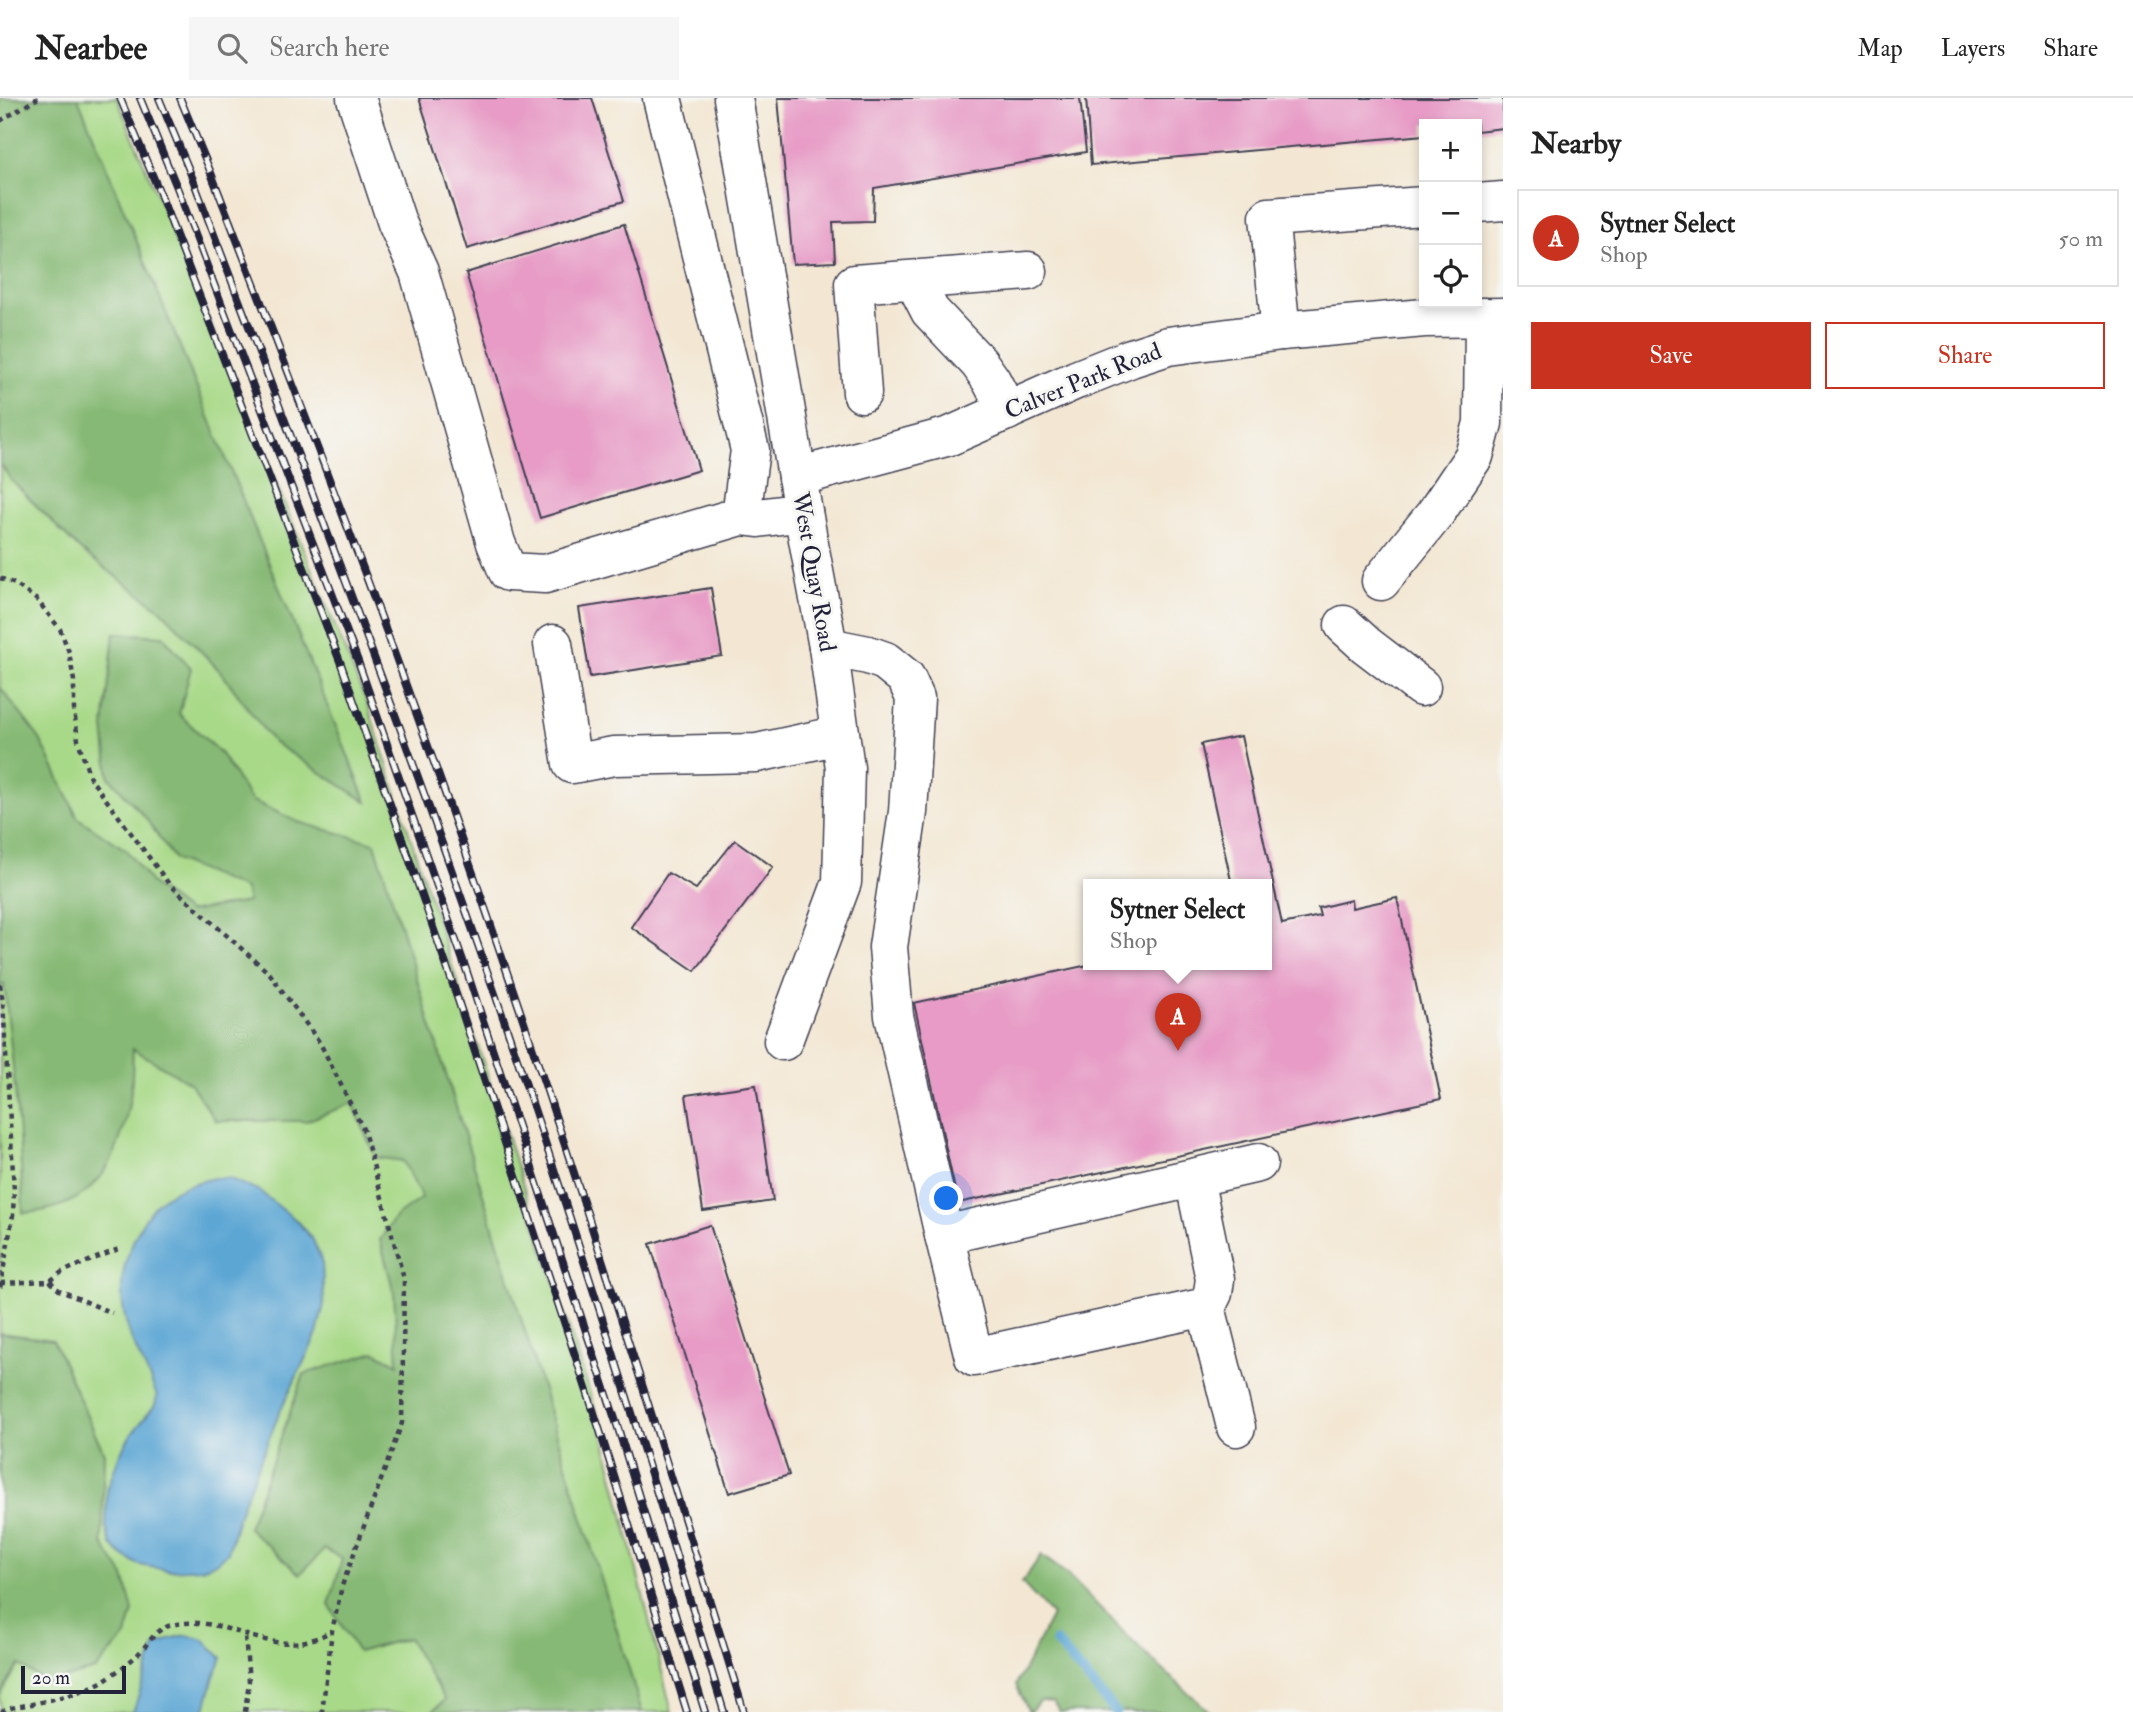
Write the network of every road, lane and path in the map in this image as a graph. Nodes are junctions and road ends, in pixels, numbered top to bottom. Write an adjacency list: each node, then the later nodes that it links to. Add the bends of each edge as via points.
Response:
1 (38, 98): 5 (path)
2 (356, 98): 16 (street, Calver Park Road, via 397,223 419,272 508,572 544,574)
3 (662, 98): 16 (street, via 750,450)
4 (733, 98): 15 (street, West Quay Road)
5 (0, 121)
6 (1503, 201): 7 (street)
7 (1482, 203)
8 (1419, 206): 12 (street, via 1269,217)
9 (1027, 271): 10 (street)
10 (914, 280): 13 (street, via 854,284); 14 (street, via 930,311 979,363)
11 (1494, 317): 12 (street, Calver Park Road, via 1424,318); 18 (street, via 1483,424 1474,456)
12 (1281, 331): 14 (street, Calver Park Road, via 1168,346)
13 (862, 393)
14 (1007, 411): 15 (street, Calver Park Road)
15 (800, 494): 16 (street, Calver Park Road, via 758,518); 21 (street, West Quay Road)
16 (741, 516)
17 (0, 578): 36 (path, via 37,600 60,629 69,652 78,740 90,778 169,884 270,974 320,1043 364,1131 404,1279 402,1423 342,1586)
18 (1381, 581)
19 (1344, 625): 22 (street)
20 (552, 644): 23 (street, via 572,764 614,755)
21 (828, 647): 23 (street, West Quay Road); 28 (street, via 885,661 906,678 915,698 908,812 888,947 894,1016)
22 (1421, 687)
23 (842, 752): 25 (street, West Quay Road, via 842,882)
24 (0, 984): 31 (path, via 14,1191)
25 (783, 1041)
26 (1258, 1163): 27 (street)
27 (1194, 1178): 28 (street); 33 (street, via 1215,1279)
28 (944, 1235): 33 (street, via 974,1357)
29 (121, 1248): 30 (path)
30 (50, 1281): 31 (path); 34 (path, via 59,1290)
31 (1, 1283): 32 (path)
32 (0, 1289)
33 (1206, 1307): 35 (street)
34 (112, 1313)
35 (1236, 1427)
36 (332, 1631): 37 (path, via 315,1640 288,1644); 40 (path)
37 (245, 1636): 38 (path, via 194,1623 172,1625 155,1632 139,1653 102,1681); 39 (path, via 249,1681)
38 (1, 1712)
39 (245, 1712)
40 (322, 1712)

